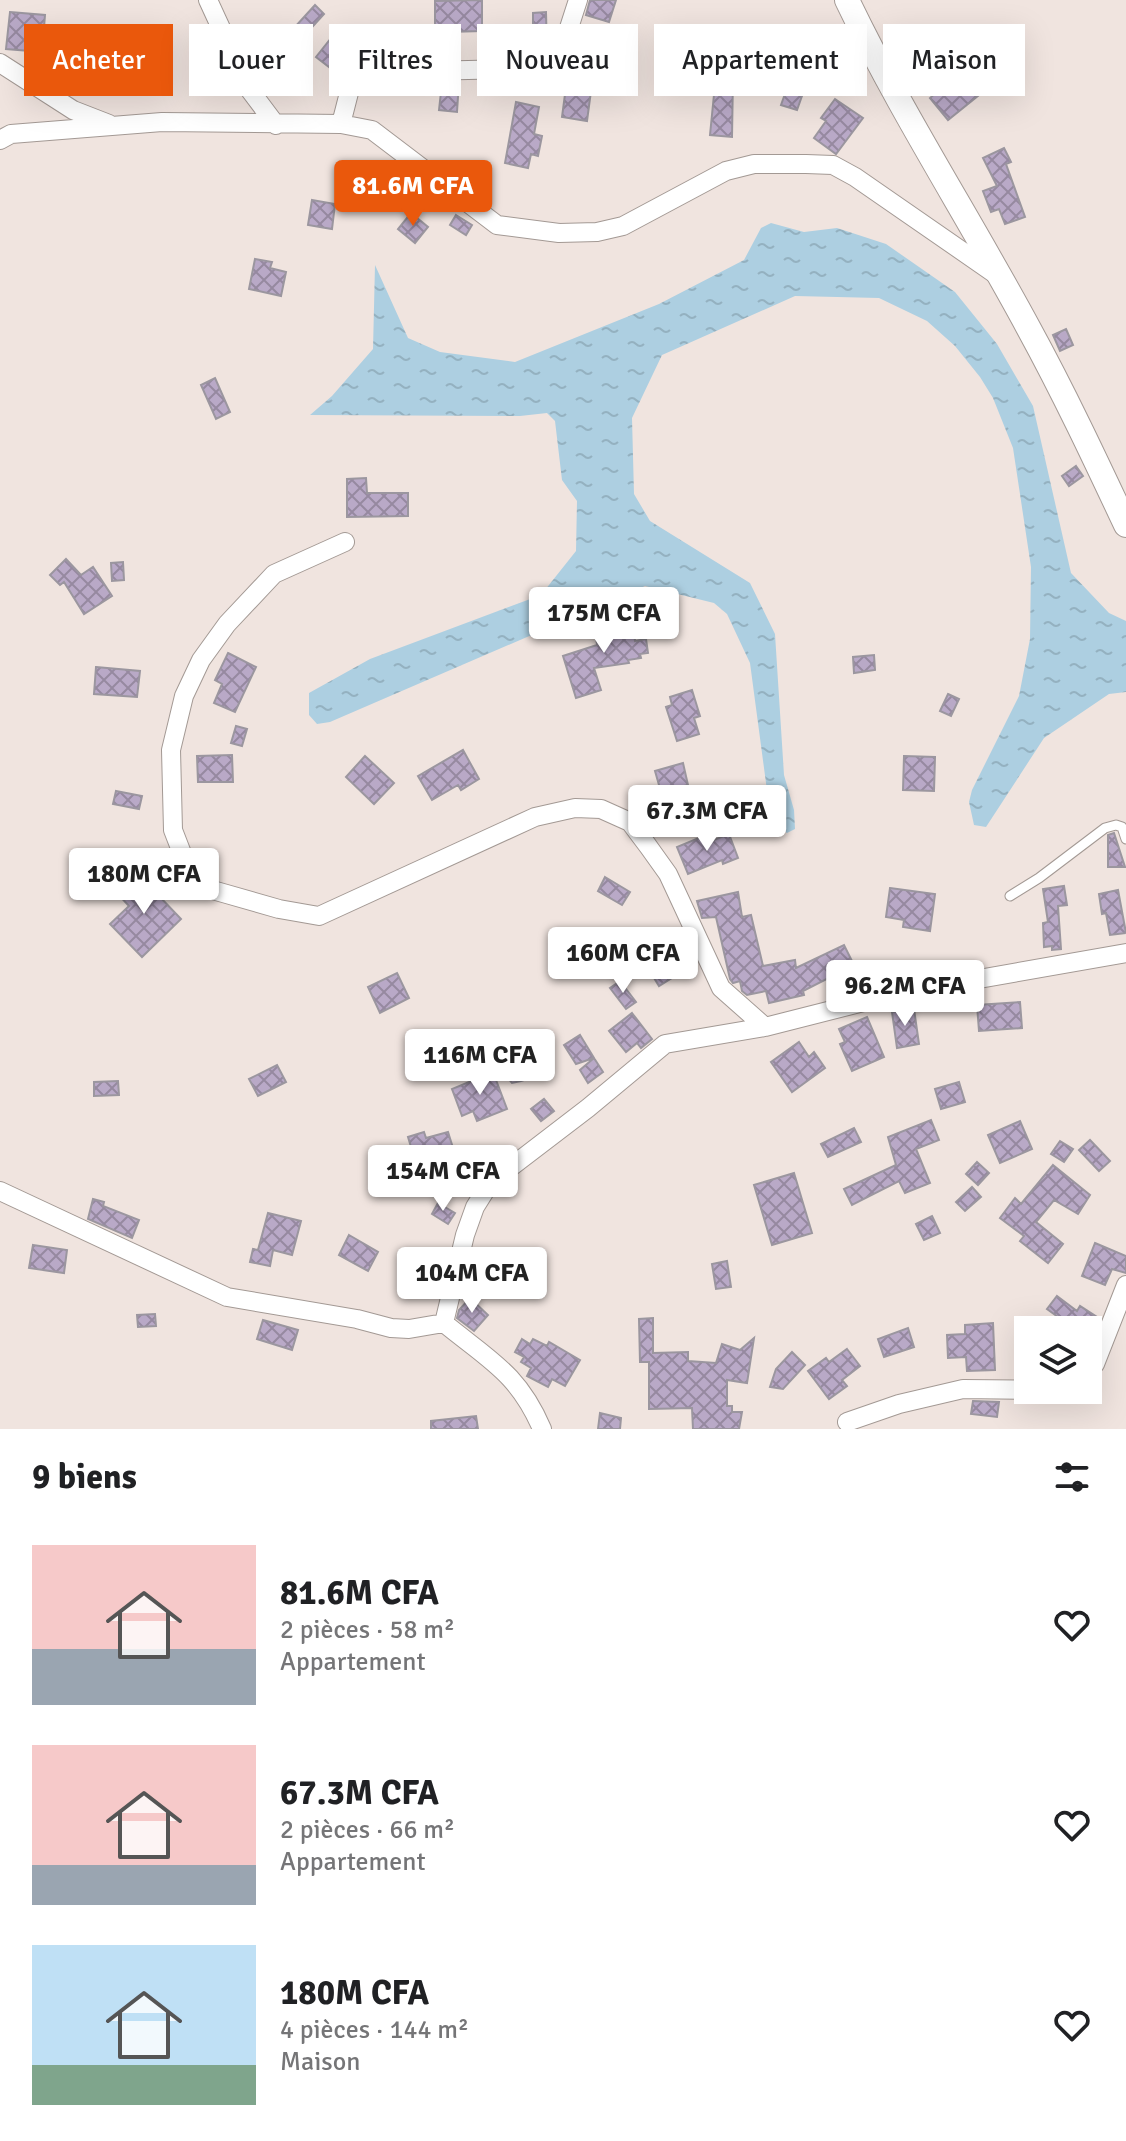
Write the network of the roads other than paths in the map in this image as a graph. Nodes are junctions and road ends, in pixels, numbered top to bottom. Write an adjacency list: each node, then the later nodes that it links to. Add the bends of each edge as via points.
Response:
1 (208, 0): 6 (street, via 249,89)
2 (578, 0): 5 (street, via 556,68 353,77)
3 (847, 0): 9 (street)
4 (0, 63): 7 (street, via 73,110)
5 (341, 124): 6 (street); 9 (street, via 372,130 497,225 559,233 623,226 740,166 833,165)
6 (276, 125): 7 (street)
7 (114, 126): 8 (street, via 11,134)
8 (0, 140)
9 (1000, 278): 10 (street)
10 (1126, 525)
11 (345, 542): 15 (street, via 274,574 227,624 184,696 171,750 173,830 185,861 209,889 319,916 535,817 575,808 601,809 630,822 668,874 721,988)
12 (1126, 839): 13 (lane, via 1122,827 1105,828)
13 (1010, 896)
14 (1126, 953): 15 (street, via 899,993)
15 (765, 1027): 18 (street, via 665,1044 490,1183 465,1235)
16 (0, 1191): 18 (street, via 227,1297 391,1328)
17 (1126, 1285): 19 (street)
18 (444, 1323): 22 (street, via 511,1377)
19 (1102, 1346)
20 (1014, 1390): 21 (street, via 963,1389)
21 (847, 1422)
22 (542, 1429)

